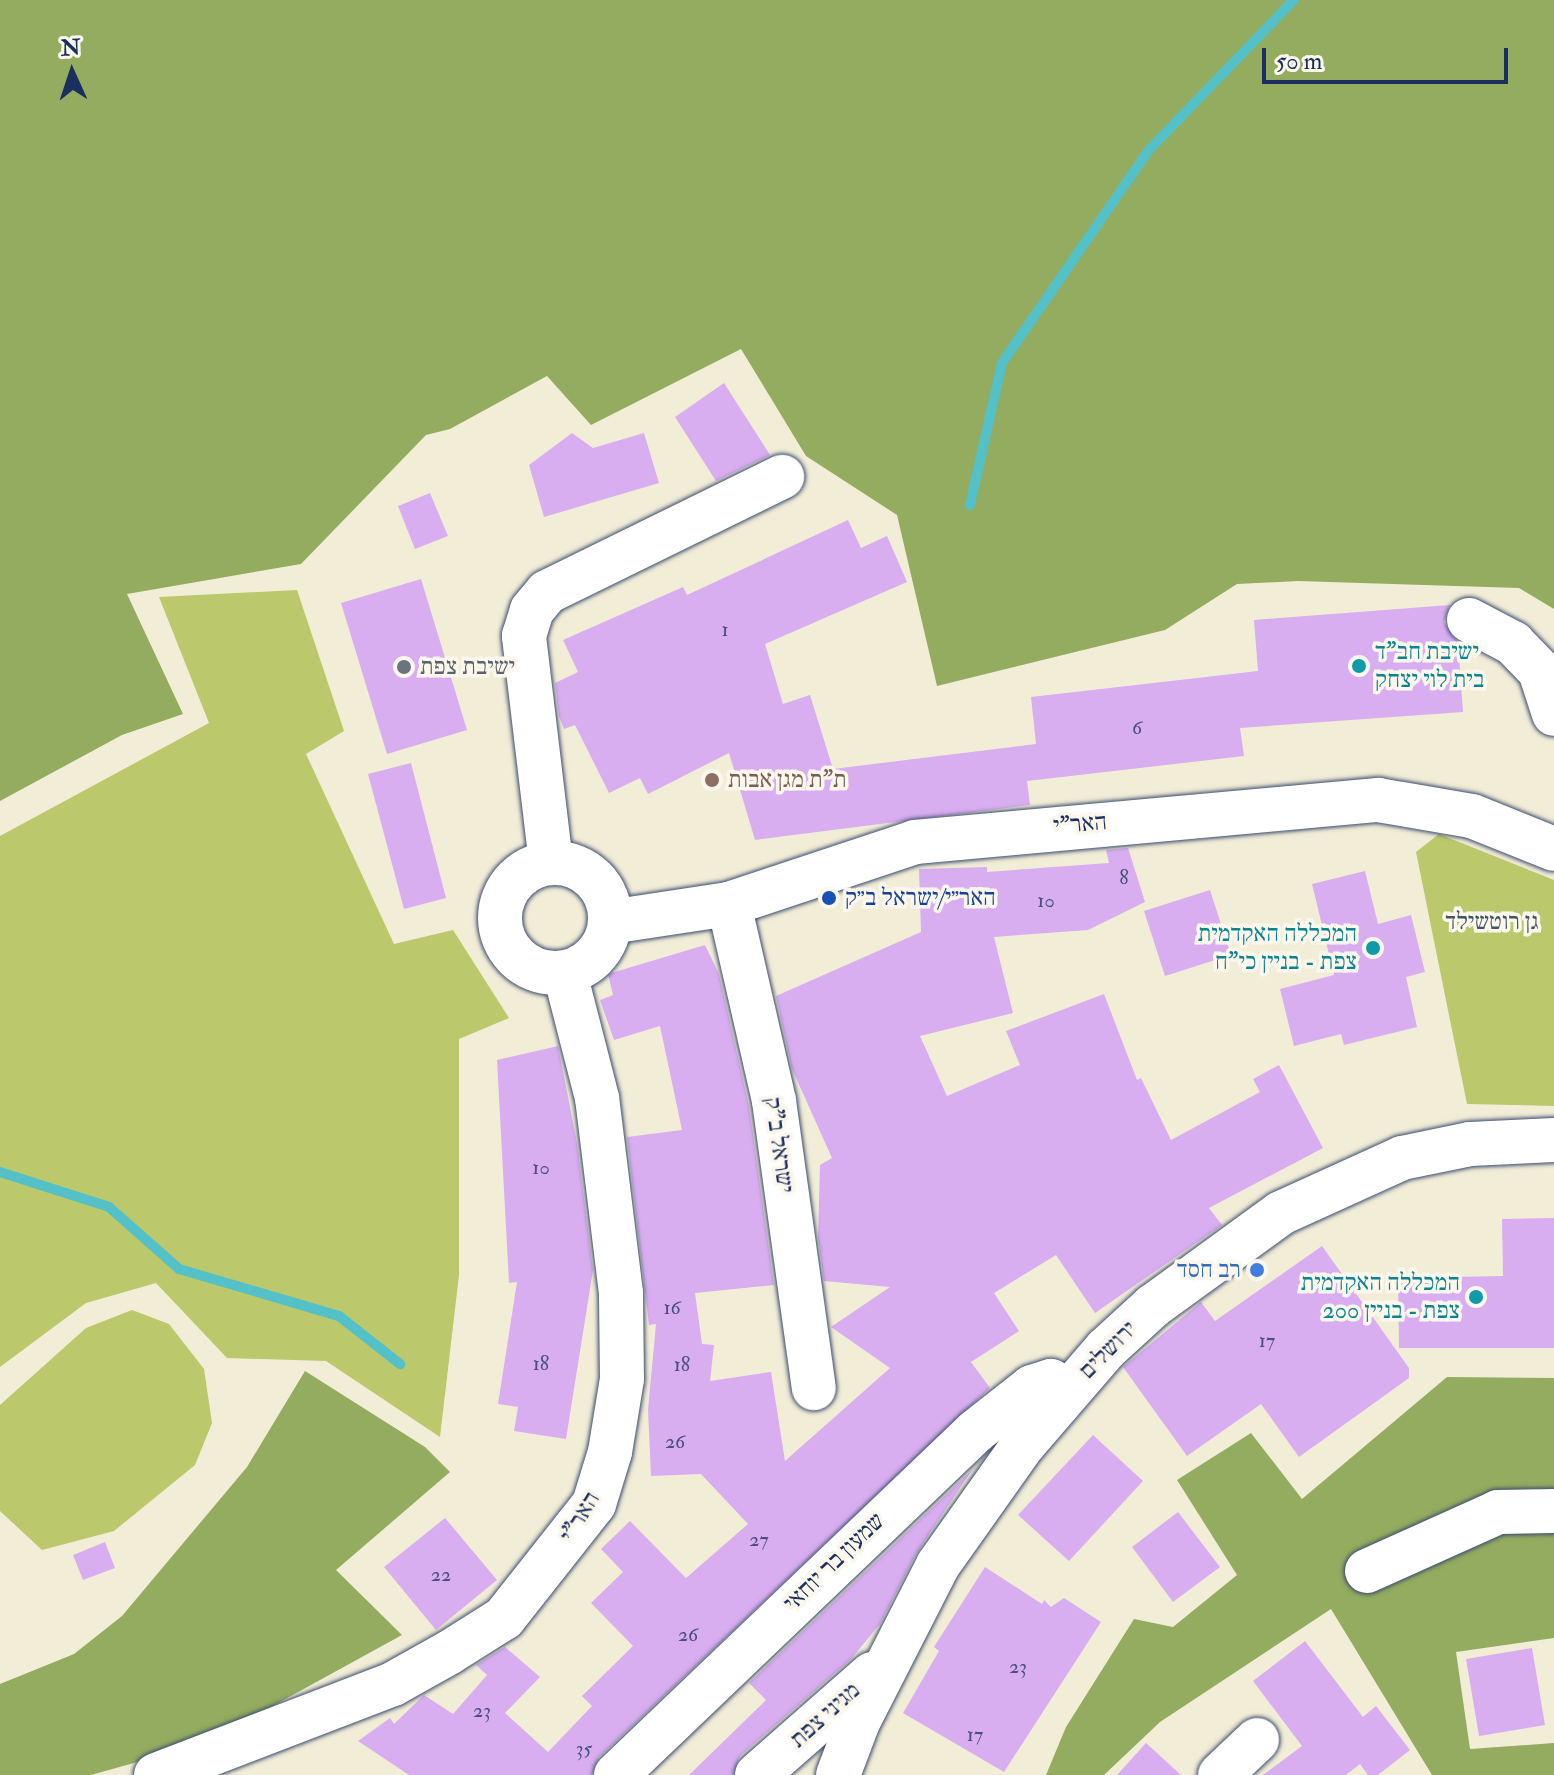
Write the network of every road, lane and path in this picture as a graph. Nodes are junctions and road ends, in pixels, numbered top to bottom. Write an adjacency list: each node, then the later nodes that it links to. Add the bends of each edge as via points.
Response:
1 (782, 477): 5 (street, via 547,592 532,610 524,636)
2 (1469, 620): 3 (street, via 1513,643 1540,671)
3 (1554, 714)
4 (1554, 849): 6 (street, האר"י, via 1472,816 1378,800 915,842)
5 (551, 863): 7 (street, via 585,873 599,885); 8 (street, via 516,878 499,913 501,932 522,964)
6 (729, 904): 7 (street, האר"י); 10 (street, ישראל ב"ק, via 774,1101)
7 (610, 922): 8 (street, via 598,953)
8 (565, 973): 16 (street, האר"י, via 597,1098 621,1293 622,1379 610,1452 594,1504 504,1618 450,1652 393,1684)
9 (1554, 1140): 11 (street, ירושלים, via 1470,1144 1402,1158 1281,1213 1231,1244 1153,1306)
10 (814, 1388)
11 (1068, 1391): 14 (street, ירושלים, via 938,1565); 17 (street, שמעון בר יוחאי, via 1051,1381 1032,1387 976,1431)
12 (1554, 1511): 13 (street, via 1498,1512)
13 (1367, 1571)
14 (893, 1654): 18 (street, מגיני צפת); 19 (street, ירושלים)
15 (1257, 1740): 20 (street)
16 (156, 1775)
17 (616, 1775)
18 (757, 1775)
19 (838, 1775)
20 (1220, 1775)

